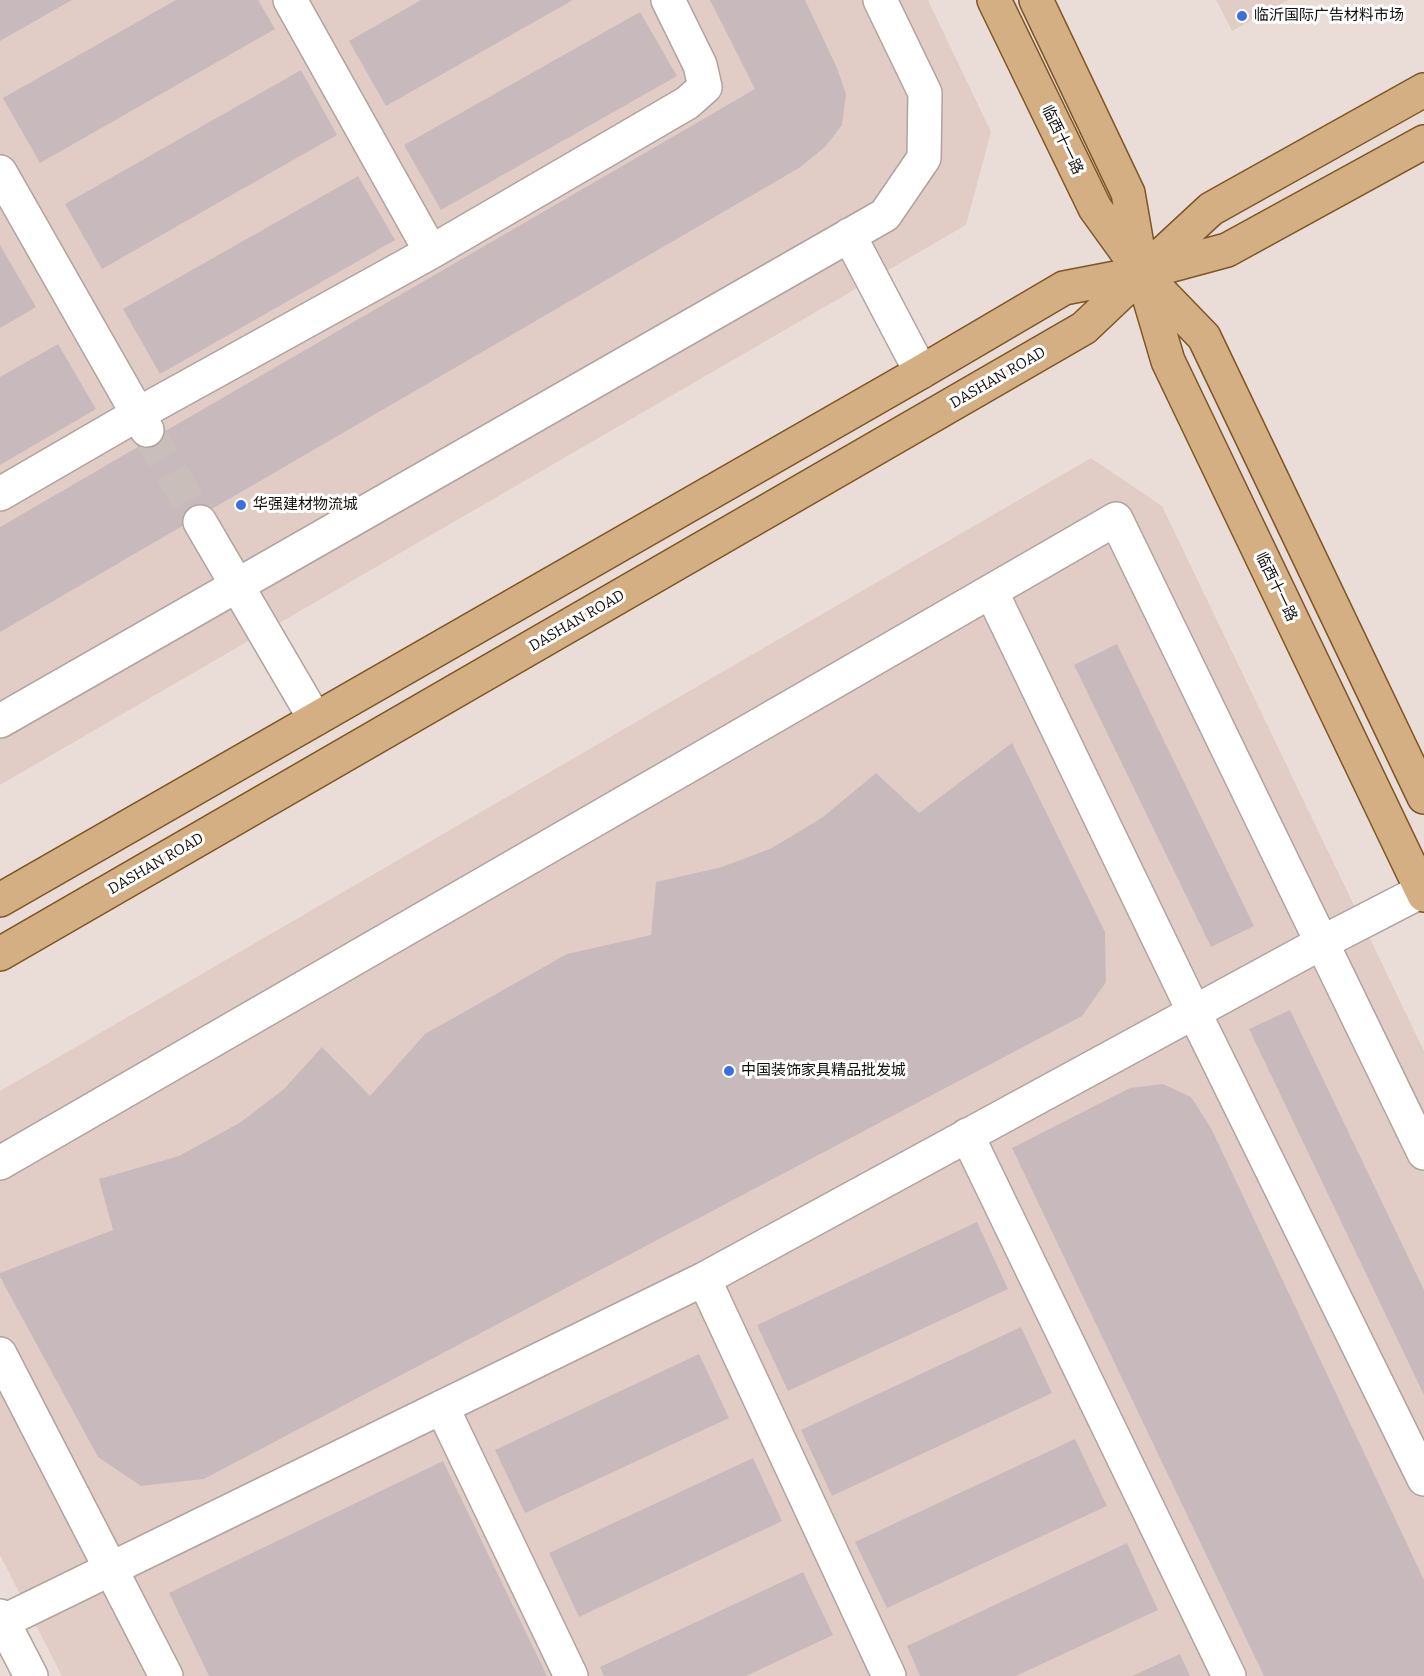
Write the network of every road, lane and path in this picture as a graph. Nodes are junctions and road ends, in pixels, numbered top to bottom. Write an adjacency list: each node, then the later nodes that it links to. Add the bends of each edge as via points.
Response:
1 (290, 0): 11 (lane)
2 (668, 0): 11 (lane, via 700,65 705,87 687,103)
3 (880, 0): 10 (lane, via 925,93 924,158 885,215)
4 (994, 0): 12 (main road, 临西十一路, via 1095,208)
5 (1013, 0): 12 (main road, 临西十一路)
6 (1036, 0): 12 (main road, 临西十一路, via 1128,193)
7 (1424, 90): 12 (main road, DASHAN ROAD, via 1211,209)
8 (1424, 142): 12 (main road, DASHAN ROAD, via 1227,250)
9 (0, 172): 14 (lane)
10 (849, 235): 13 (lane); 17 (lane)
11 (431, 252): 14 (lane)
12 (1142, 273): 13 (main road, DASHAN ROAD, via 1064,288); 21 (main road, 临西十一路, via 1204,337); 22 (main road, 临西十一路, via 1167,361); 25 (main road, DASHAN ROAD, via 1084,328)
13 (921, 372): 19 (main road, DASHAN ROAD)
14 (143, 422): 15 (lane)
15 (0, 494)
16 (200, 522): 17 (lane)
17 (236, 586): 19 (lane); 20 (lane)
18 (991, 591): 24 (lane, via 1116,519); 26 (lane); 29 (lane)
19 (315, 719): 23 (main road, DASHAN ROAD)
20 (0, 721)
21 (1424, 796)
22 (1423, 893): 24 (lane)
23 (0, 900)
24 (1323, 942): 26 (lane); 28 (lane)
25 (0, 954)
26 (1194, 1012): 27 (lane); 33 (lane)
27 (967, 1135): 30 (lane); 40 (lane)
28 (1424, 1153)
29 (0, 1163)
30 (704, 1279): 32 (lane); 39 (lane)
31 (0, 1354): 34 (lane)
32 (442, 1407): 34 (lane); 38 (lane)
33 (1424, 1479)
34 (112, 1568): 35 (lane); 37 (lane)
35 (1, 1620): 36 (lane)
36 (31, 1676)
37 (166, 1676)
38 (571, 1676)
39 (889, 1676)
40 (1229, 1676)

